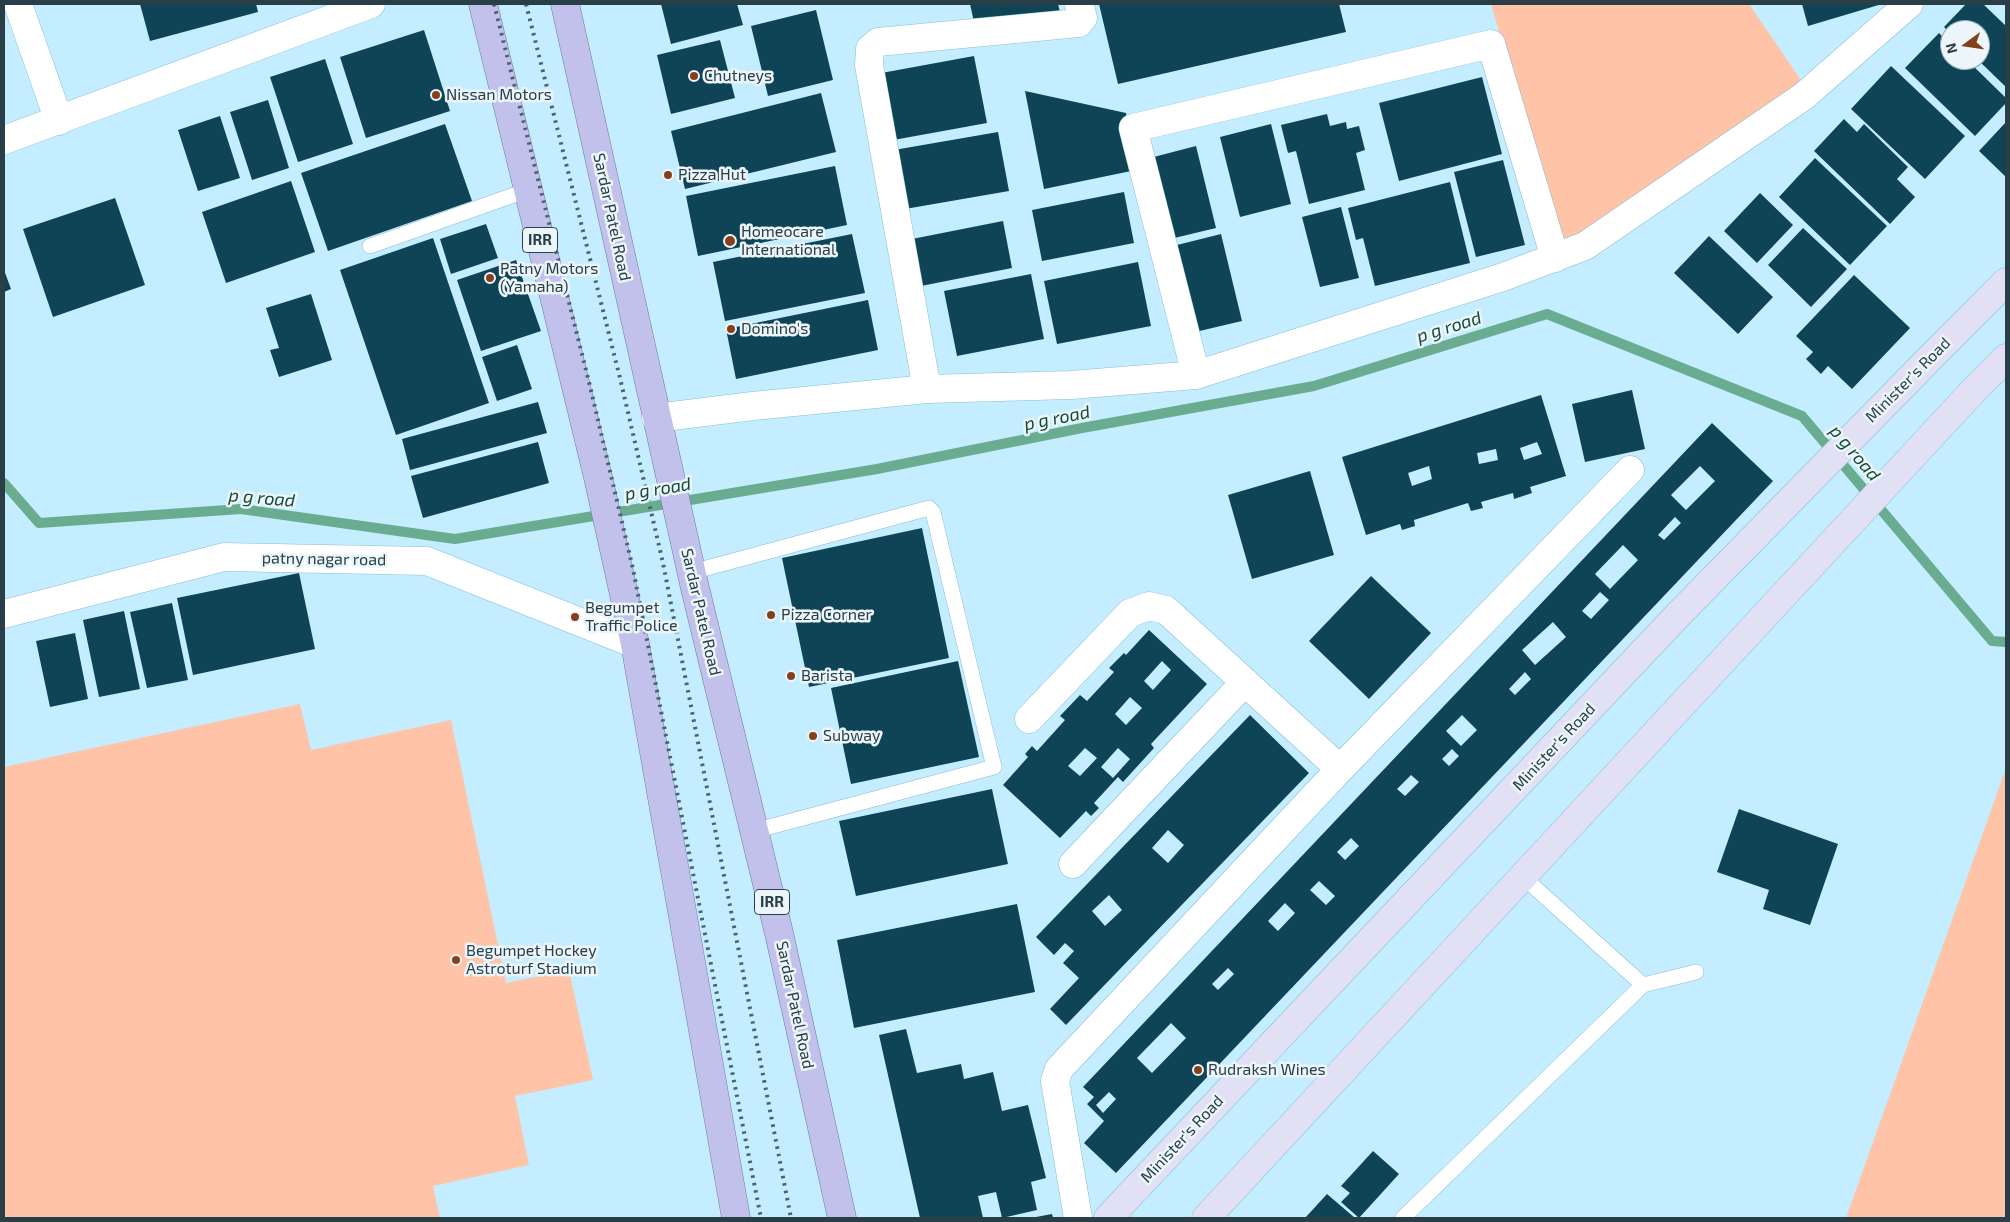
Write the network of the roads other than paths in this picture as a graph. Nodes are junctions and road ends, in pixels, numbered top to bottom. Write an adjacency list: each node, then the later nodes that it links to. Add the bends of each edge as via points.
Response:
1 (18, 4): 7 (street)
2 (371, 4): 7 (street)
3 (483, 4): 9 (main road, IRR)
4 (565, 4): 16 (main road, Sardar Patel Road / IRR)
5 (1079, 4): 15 (street, via 1082,18 1079,23 878,42 870,50 869,65)
6 (1908, 4): 11 (street, via 1804,96 1585,246)
7 (59, 121): 8 (street)
8 (4, 140)
9 (528, 190): 10 (lane); 20 (main road, IRR)
10 (370, 246)
11 (1555, 258): 14 (street); 14 (street, via 1491,44 1133,128)
12 (2006, 282): 32 (main road, Minister's Road, via 1678,615)
13 (2006, 358): 26 (main road)
14 (1196, 375): 15 (street, via 1071,385)
15 (927, 389): 16 (street)
16 (656, 418): 18 (main road, Sardar Patel Road / IRR)
17 (1630, 470): 23 (street)
18 (692, 572): 24 (main road, Sardar Patel Road / IRR); 24 (lane, via 929,508 994,767)
19 (6, 606): 20 (street, patny nagar road, via 224,556 427,561)
20 (635, 644): 29 (main road, IRR)
21 (1245, 682): 22 (street, via 1166,610 1149,606 1130,613); 23 (street); 25 (street)
22 (1030, 719)
23 (1340, 769): 31 (street, via 1059,1068 1055,1080)
24 (754, 831): 30 (main road, Sardar Patel Road / IRR)
25 (1073, 864)
26 (1522, 876): 28 (lane); 33 (main road)
27 (1696, 972): 28 (lane)
28 (1643, 985): 34 (lane)
29 (736, 1218)
30 (842, 1218)
31 (1078, 1218)
32 (1108, 1218)
33 (1206, 1218)
34 (1404, 1218)

